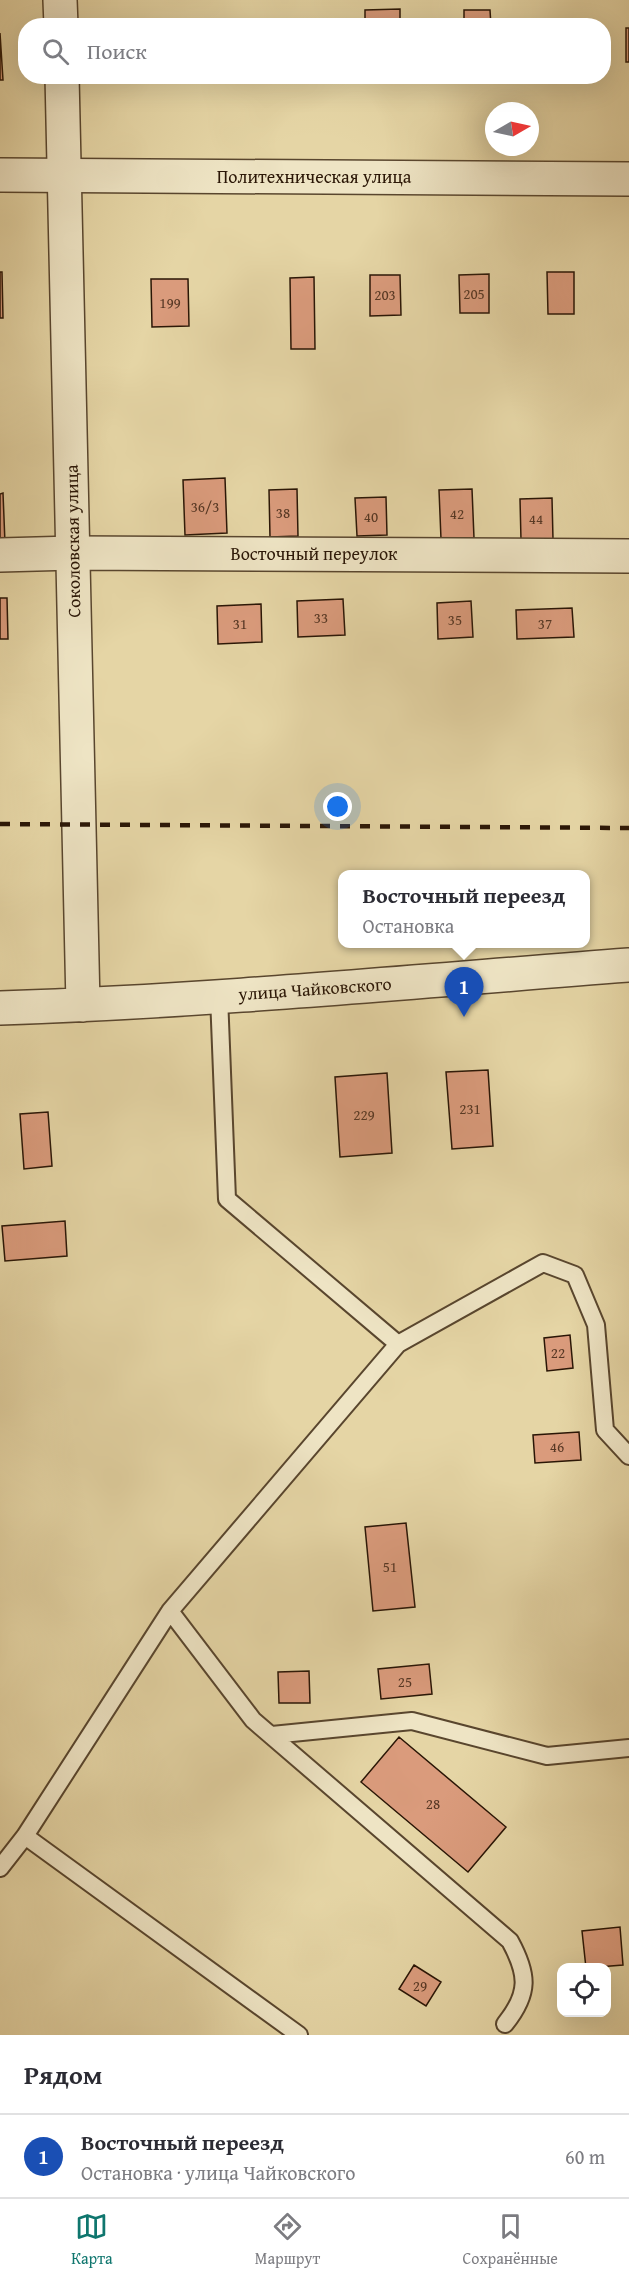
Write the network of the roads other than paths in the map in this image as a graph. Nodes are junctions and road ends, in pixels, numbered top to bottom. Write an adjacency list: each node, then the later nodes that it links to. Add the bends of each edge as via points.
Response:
1 (60, 0): 2 (street)
2 (61, 18)
3 (62, 84): 5 (street, Соколовская улица)
4 (0, 175): 5 (street, Политехническая улица)
5 (64, 176): 6 (street, Политехническая улица); 7 (street, Соколовская улица)
6 (629, 179)
7 (73, 553): 8 (street, Восточный переулок); 9 (street, Восточный переулок); 12 (street, Соколовская улица)
8 (0, 555)
9 (629, 556)
10 (629, 965): 11 (street, улица Чайковского)
11 (219, 996): 12 (street, улица Чайковского); 14 (lane, via 227,1199)
12 (83, 1005): 13 (street, улица Чайковского)
13 (0, 1008)
14 (398, 1344): 15 (lane, via 543,1263 574,1275 596,1325 605,1430); 16 (lane)
15 (629, 1456)
16 (170, 1611): 17 (lane, via 254,1720); 19 (lane)
17 (272, 1735): 18 (lane, via 412,1721 547,1756); 21 (lane, via 510,1941 521,1962 524,1983 518,2008)
18 (629, 1748)
19 (25, 1836): 20 (lane); 22 (lane)
20 (0, 1868)
21 (505, 2024)
22 (299, 2035)

